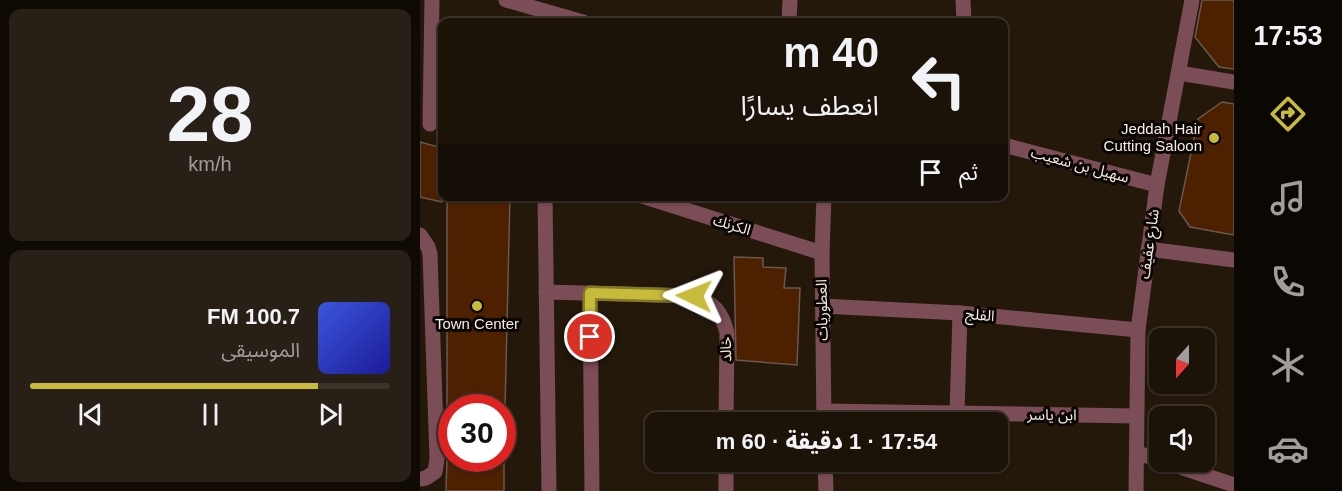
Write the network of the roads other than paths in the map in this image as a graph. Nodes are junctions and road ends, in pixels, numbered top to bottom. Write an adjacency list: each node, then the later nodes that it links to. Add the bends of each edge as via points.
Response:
1 (432, 0): 9 (street)
2 (506, 0): 6 (street)
3 (789, 0): 7 (street)
4 (963, 0): 8 (street)
5 (1192, 0): 10 (street, شارع عفيف)
6 (569, 18)
7 (789, 18)
8 (964, 18)
9 (426, 24): 12 (street)
10 (1179, 73): 11 (street); 14 (street, شارع عفيف)
11 (1234, 82)
12 (431, 125)
13 (1008, 146): 14 (street, سهيل بن شعيب)
14 (1157, 185): 19 (street, شارع عفيف)
15 (545, 201): 22 (street)
16 (658, 201): 20 (street, الكرنك)
17 (824, 201): 20 (street, العطوريات)
18 (420, 236): 37 (street, via 430,254 437,466 431,476)
19 (1148, 249): 21 (street); 26 (street, شارع عفيف)
20 (822, 253): 24 (street, العطوريات)
21 (1234, 260)
22 (546, 292): 23 (street, خالد); 39 (street)
23 (590, 293): 27 (street, خالد, via 694,296 711,302 724,320 727,333); 40 (street)
24 (822, 306): 25 (street, الفلج); 28 (street, العطوريات)
25 (960, 313): 26 (street, الفلج); 29 (street)
26 (1138, 330): 31 (street, شارع عفيف)
27 (726, 412)
28 (824, 412)
29 (957, 412)
30 (1008, 414): 31 (street, ابن ياسر)
31 (1136, 416): 32 (street, شارع عفيف)
32 (1137, 453): 33 (street); 43 (street, شارع عفيف)
33 (1149, 457)
34 (726, 472): 41 (street)
35 (825, 472): 42 (street)
36 (1196, 472): 38 (street)
37 (420, 479)
38 (1234, 485)
39 (549, 491)
40 (591, 491)
41 (726, 491)
42 (825, 491)
43 (1136, 491)

